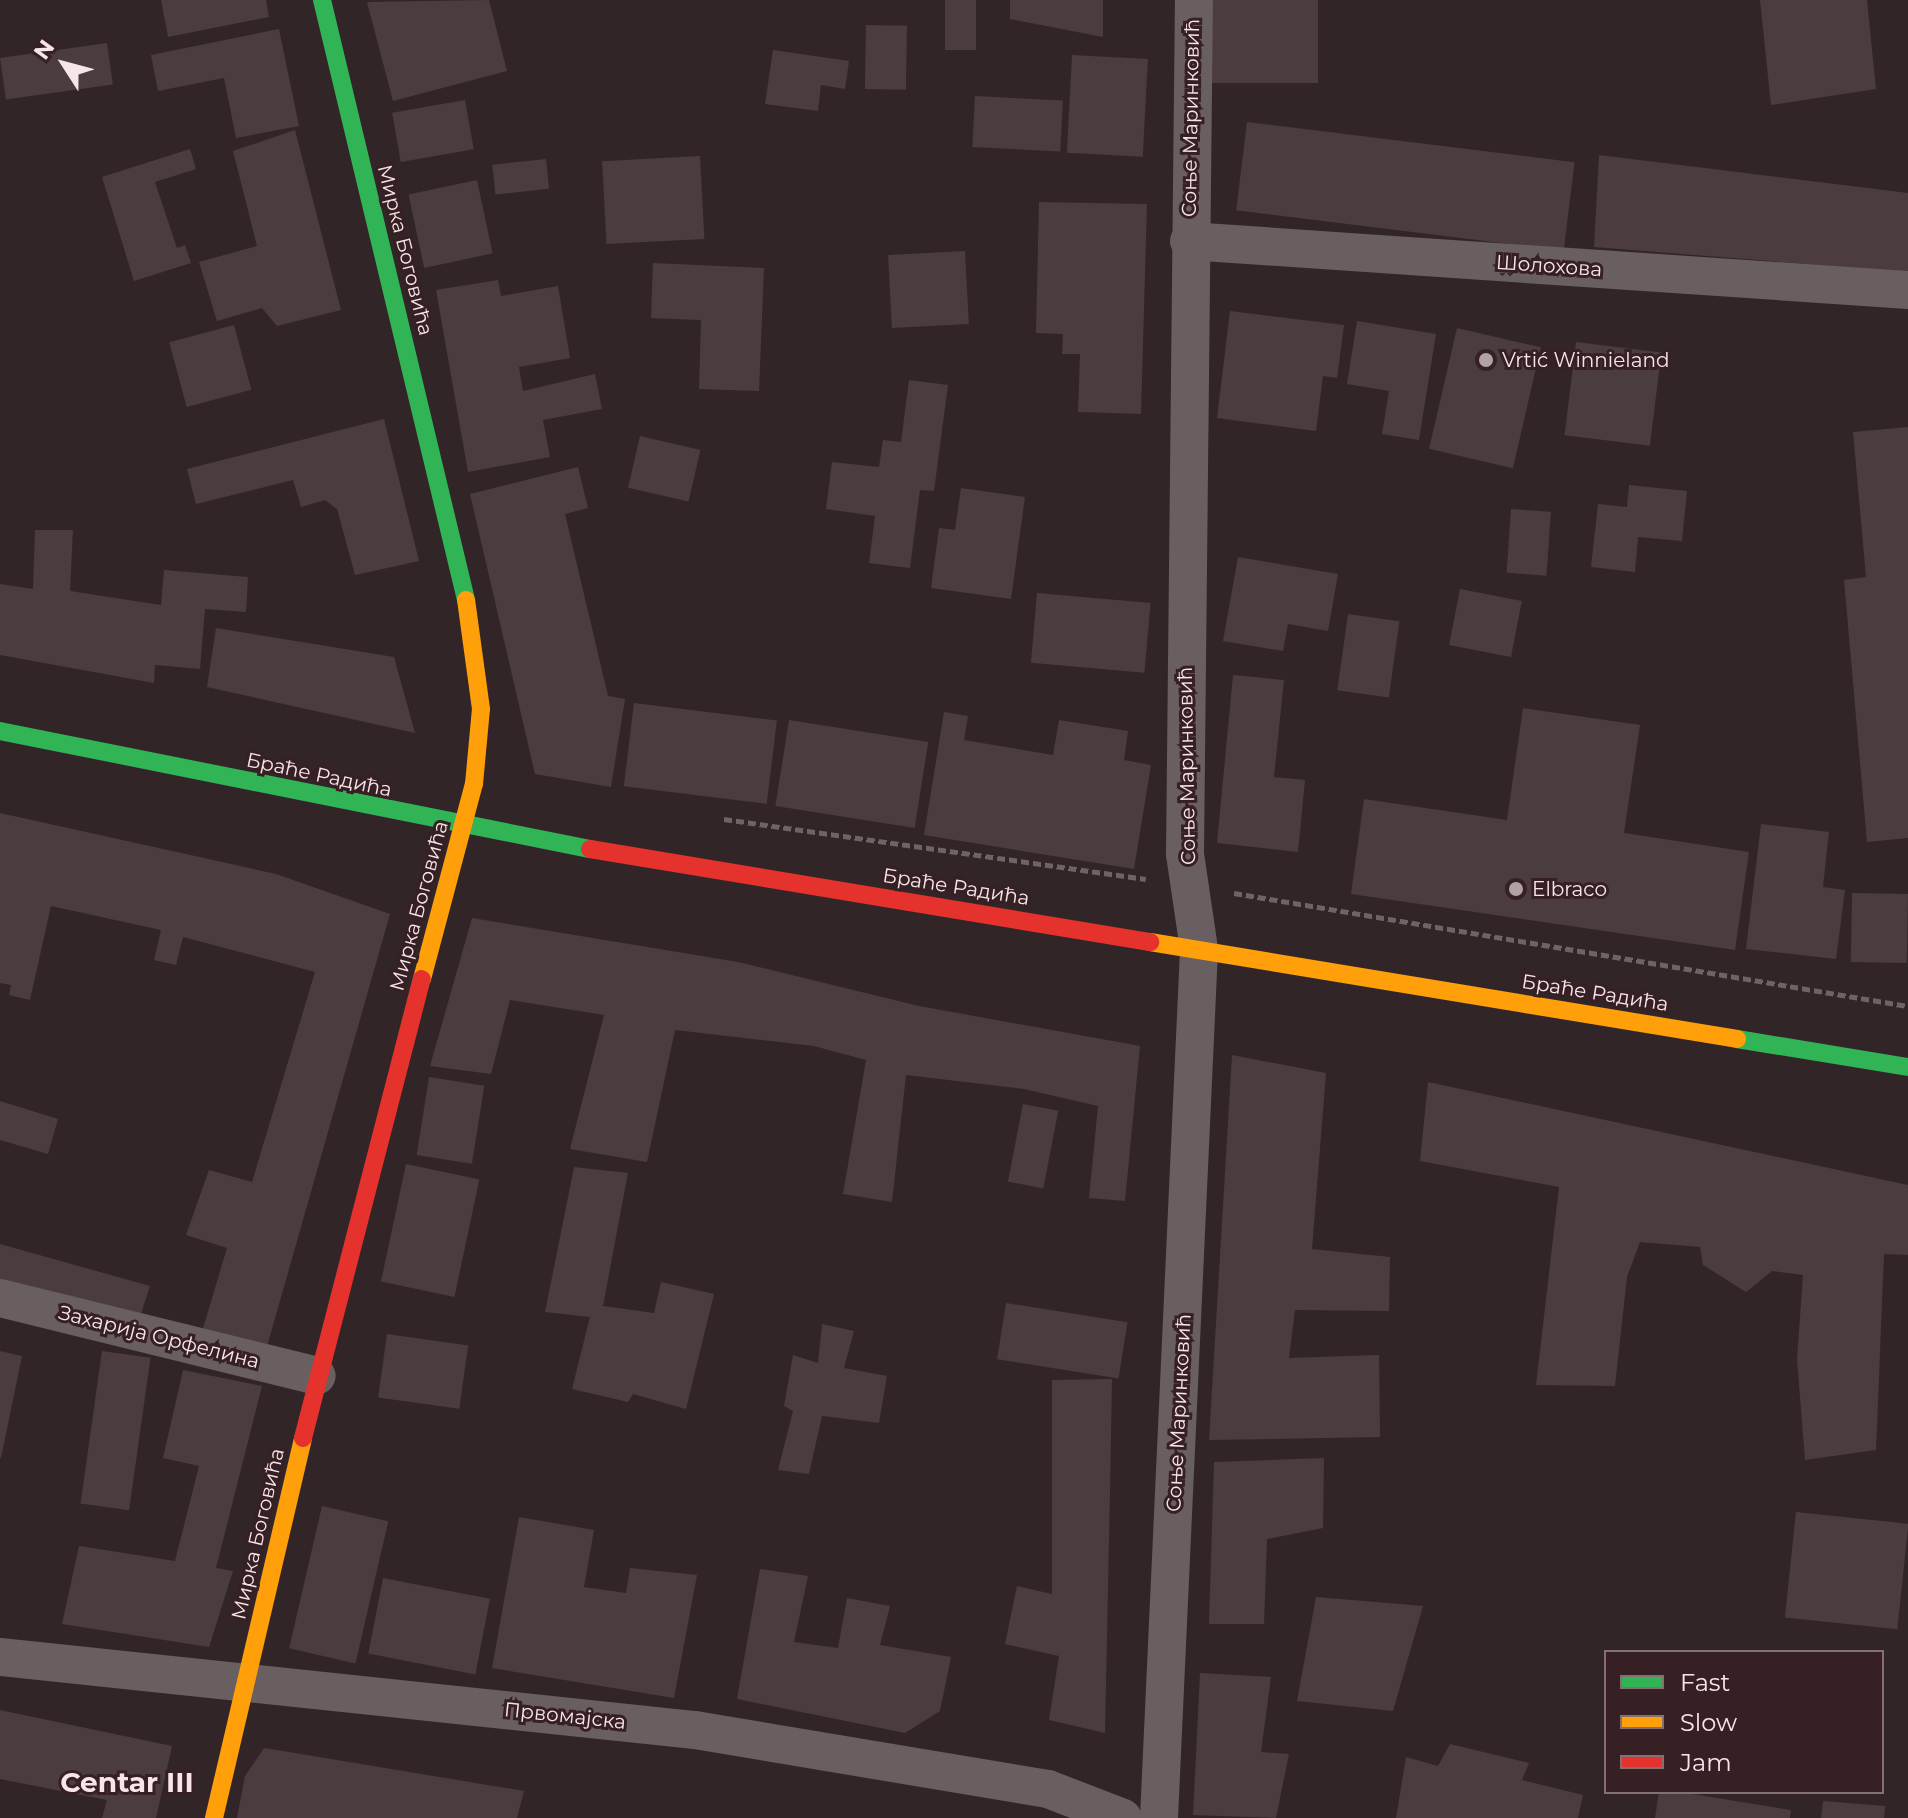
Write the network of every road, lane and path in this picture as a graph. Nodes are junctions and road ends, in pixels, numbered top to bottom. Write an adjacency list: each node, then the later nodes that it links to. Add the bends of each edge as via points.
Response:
1 (322, 0): 7 (street, Мирка Боговића, via 475,637 481,709)
2 (1194, 0): 3 (street, Соње Маринковић)
3 (1189, 241): 4 (street, Шолохова); 8 (street, Соње Маринковић, via 1185,854)
4 (1908, 290)
5 (0, 731): 7 (street, Браће Радића)
6 (707, 817): 8 (path)
7 (463, 828): 9 (street, Браће Радића); 13 (street, Мирка Боговића)
8 (1190, 886): 9 (street, Соње Маринковић); 10 (path)
9 (1199, 949): 11 (street, Браће Радића); 18 (street, Соње Маринковић)
10 (1908, 1006)
11 (1908, 1067)
12 (0, 1298): 13 (street, Захарија Орфелина)
13 (317, 1376): 15 (street, Мирка Боговића)
14 (0, 1657): 15 (street, Првомајска)
15 (247, 1684): 16 (street, Мирка Боговића); 17 (street, Првомајска, via 695,1730 1048,1789)
16 (214, 1818)
17 (1123, 1818)
18 (1159, 1818)

